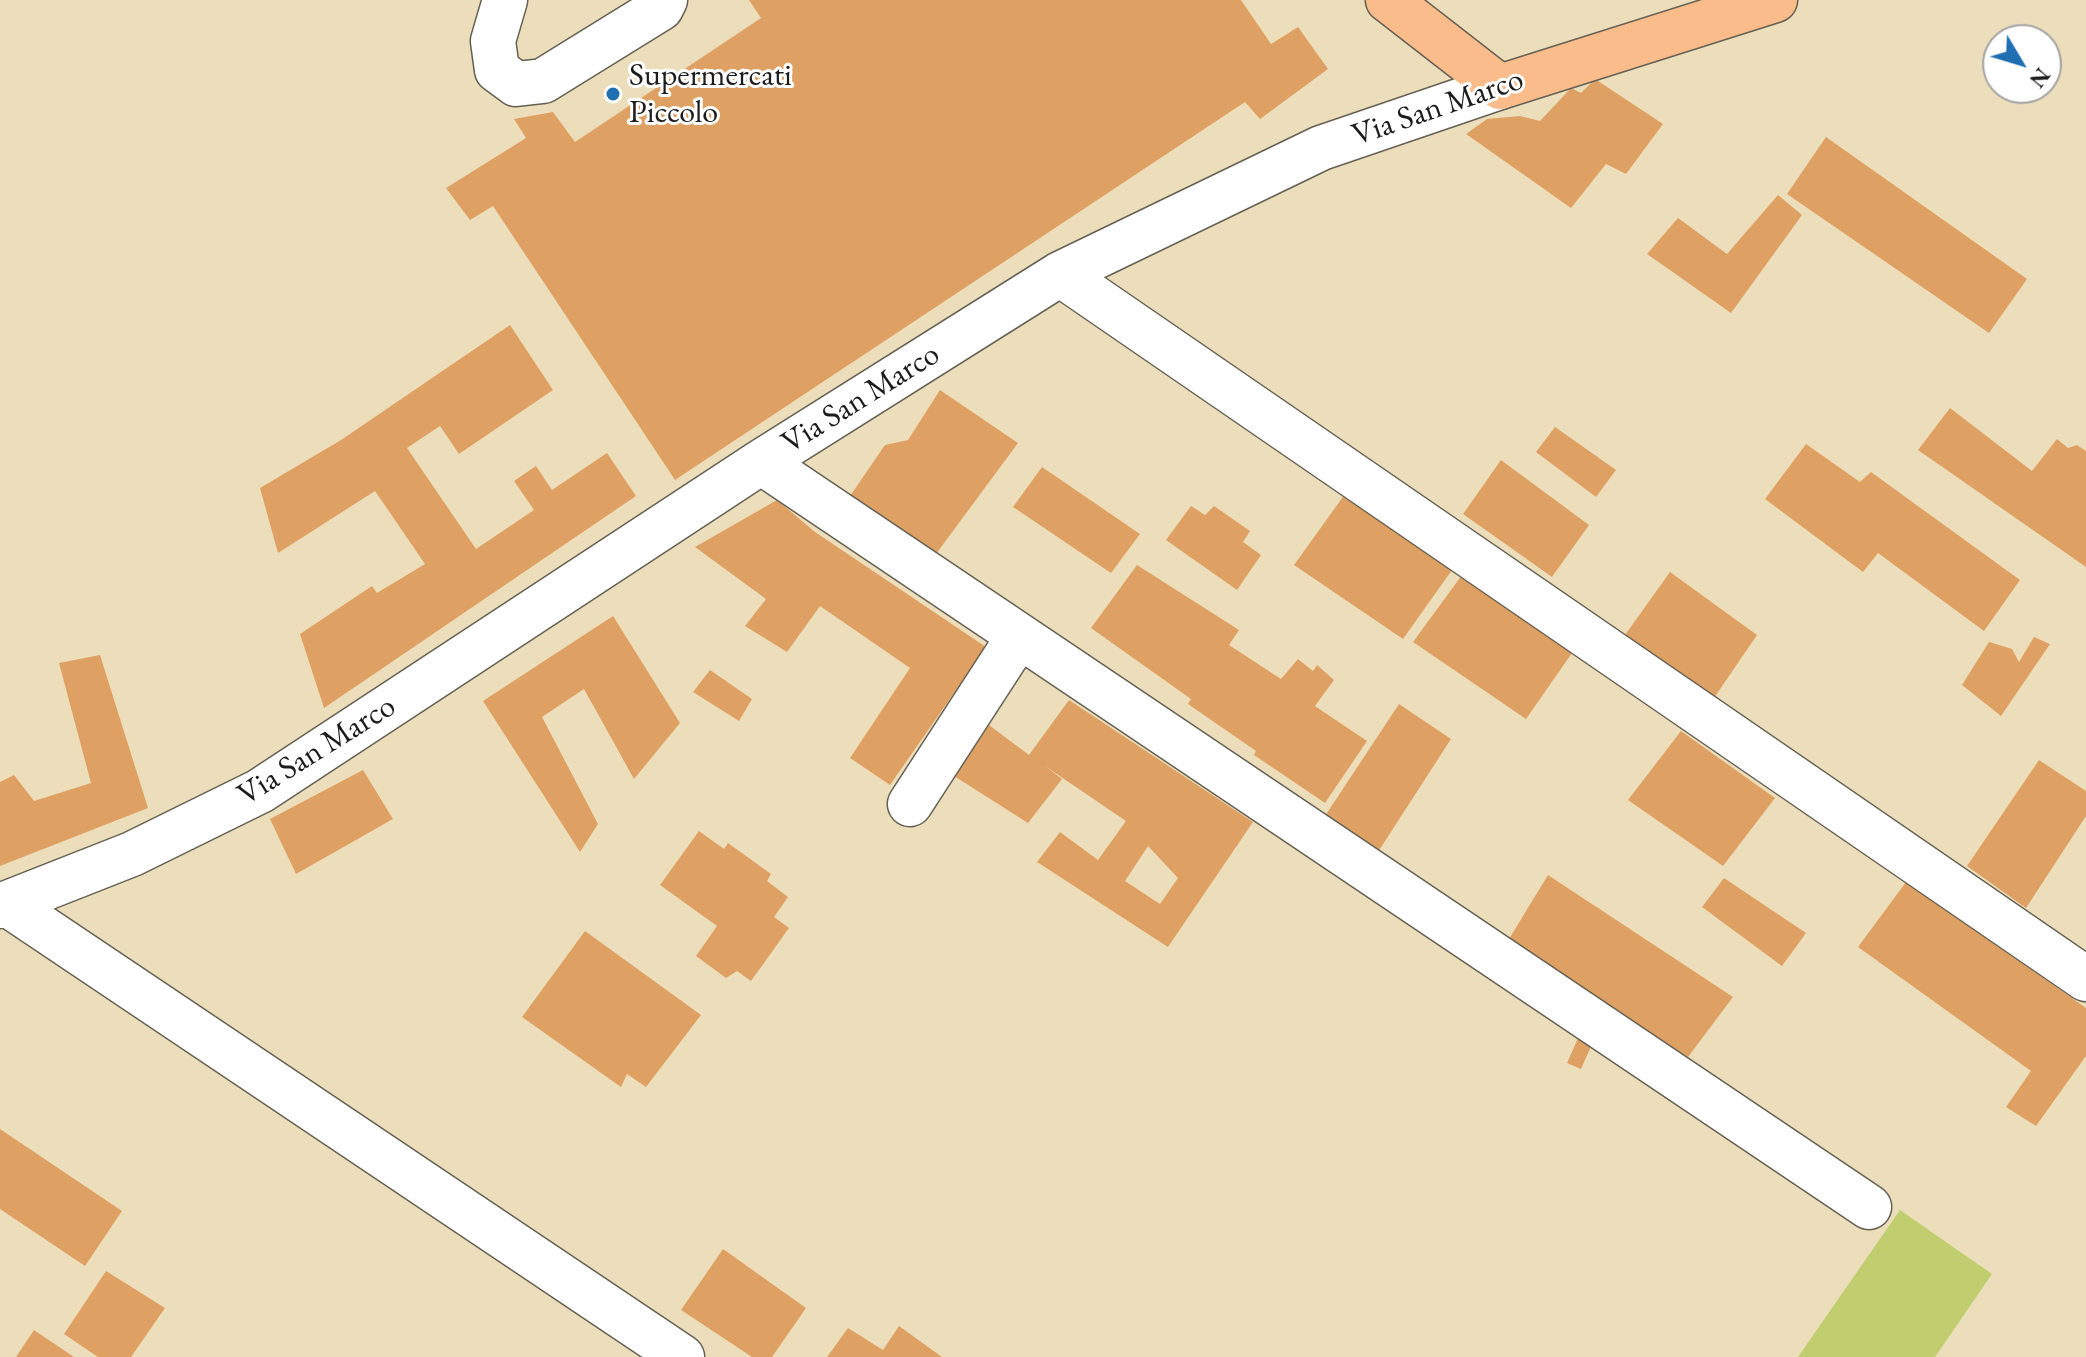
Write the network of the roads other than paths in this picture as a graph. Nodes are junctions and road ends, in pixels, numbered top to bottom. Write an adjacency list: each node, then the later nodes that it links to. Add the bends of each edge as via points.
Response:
1 (505, 0): 2 (street, via 493,41 497,70 516,84 543,81 661,8)
2 (665, 0)
3 (1388, 0): 5 (main road)
4 (1775, 0): 5 (main road, Via San Marco)
5 (1500, 87): 6 (street, Via San Marco, via 1321,148)
6 (1060, 274): 7 (street, Via San Marco); 11 (street)
7 (761, 462): 8 (street); 10 (street, Via San Marco, via 260,791 132,854)
8 (1019, 636): 9 (street); 12 (street)
9 (910, 804)
10 (4, 905): 13 (street)
11 (2086, 979)
12 (1869, 1207)
13 (682, 1357)

